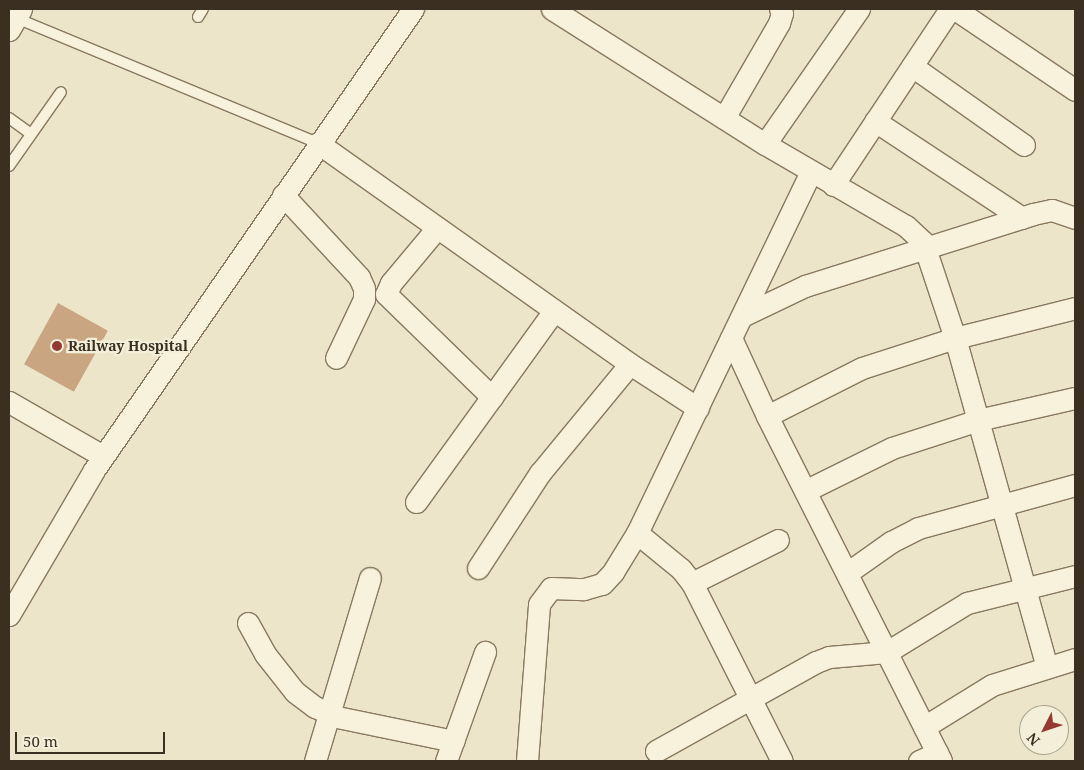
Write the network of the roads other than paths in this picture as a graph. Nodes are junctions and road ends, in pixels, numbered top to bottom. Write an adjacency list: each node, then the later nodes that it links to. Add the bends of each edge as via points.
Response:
1 (413, 9): 16 (street)
2 (552, 9): 7 (street)
3 (780, 9): 13 (street, via 779,23)
4 (859, 9): 17 (street)
5 (950, 9): 9 (street)
6 (955, 9): 10 (street)
7 (574, 15): 13 (street)
8 (15, 19): 16 (lane)
9 (912, 66): 14 (street); 18 (street)
10 (1075, 90)
11 (61, 92): 15 (lane)
12 (9, 118): 15 (lane)
13 (724, 118): 17 (street)
14 (875, 120): 21 (street); 23 (street)
15 (31, 134): 19 (lane)
16 (318, 143): 22 (street); 25 (street)
17 (765, 144): 20 (street)
18 (1024, 145)
19 (9, 166)
20 (811, 172): 21 (street); 29 (street)
21 (833, 185): 26 (street, via 906,226)
22 (283, 195): 32 (street, via 359,277 364,288 364,299); 40 (street)
23 (1022, 218): 24 (street, via 1052,210); 26 (street)
24 (1075, 218)
25 (437, 228): 28 (street); 34 (street, via 391,283 386,294)
26 (927, 248): 29 (street, via 805,286); 31 (street)
27 (1075, 308): 31 (street)
28 (554, 311): 33 (street); 34 (street)
29 (742, 316): 30 (street)
30 (731, 338): 37 (street); 38 (street)
31 (955, 338): 38 (street, via 842,376); 39 (street)
32 (336, 358)
33 (630, 364): 37 (street); 47 (street, via 540,473)
34 (492, 397): 43 (street)
35 (1075, 398): 39 (street)
36 (10, 406): 40 (street)
37 (698, 408): 45 (street)
38 (767, 416): 42 (street)
39 (978, 420): 42 (street, via 876,454); 44 (street)
40 (103, 456): 53 (street)
41 (1075, 485): 44 (street)
42 (805, 491): 48 (street)
43 (416, 502)
44 (1002, 504): 48 (street, via 918,528 891,542); 52 (street)
45 (637, 533): 51 (street, via 681,569); 67 (street, via 602,584 584,589 552,588 539,604)
46 (778, 540): 51 (street)
47 (478, 568)
48 (847, 573): 56 (street)
49 (1075, 576): 52 (street)
50 (370, 578): 60 (street)
51 (692, 583): 59 (street)
52 (1025, 587): 56 (street, via 967,603); 58 (street)
53 (9, 615)
54 (248, 623): 60 (street, via 265,654 296,692 315,708)
55 (485, 652): 62 (street)
56 (887, 652): 59 (street, via 829,657); 61 (street)
57 (1075, 659): 58 (street)
58 (1047, 667): 61 (street, via 992,685)
59 (750, 697): 63 (street); 68 (street)
60 (330, 713): 62 (street); 65 (street)
61 (924, 727): 64 (street)
62 (454, 741): 66 (street)
63 (656, 750)
64 (932, 758)
65 (315, 761)
66 (446, 761)
67 (526, 761)
68 (782, 761)

